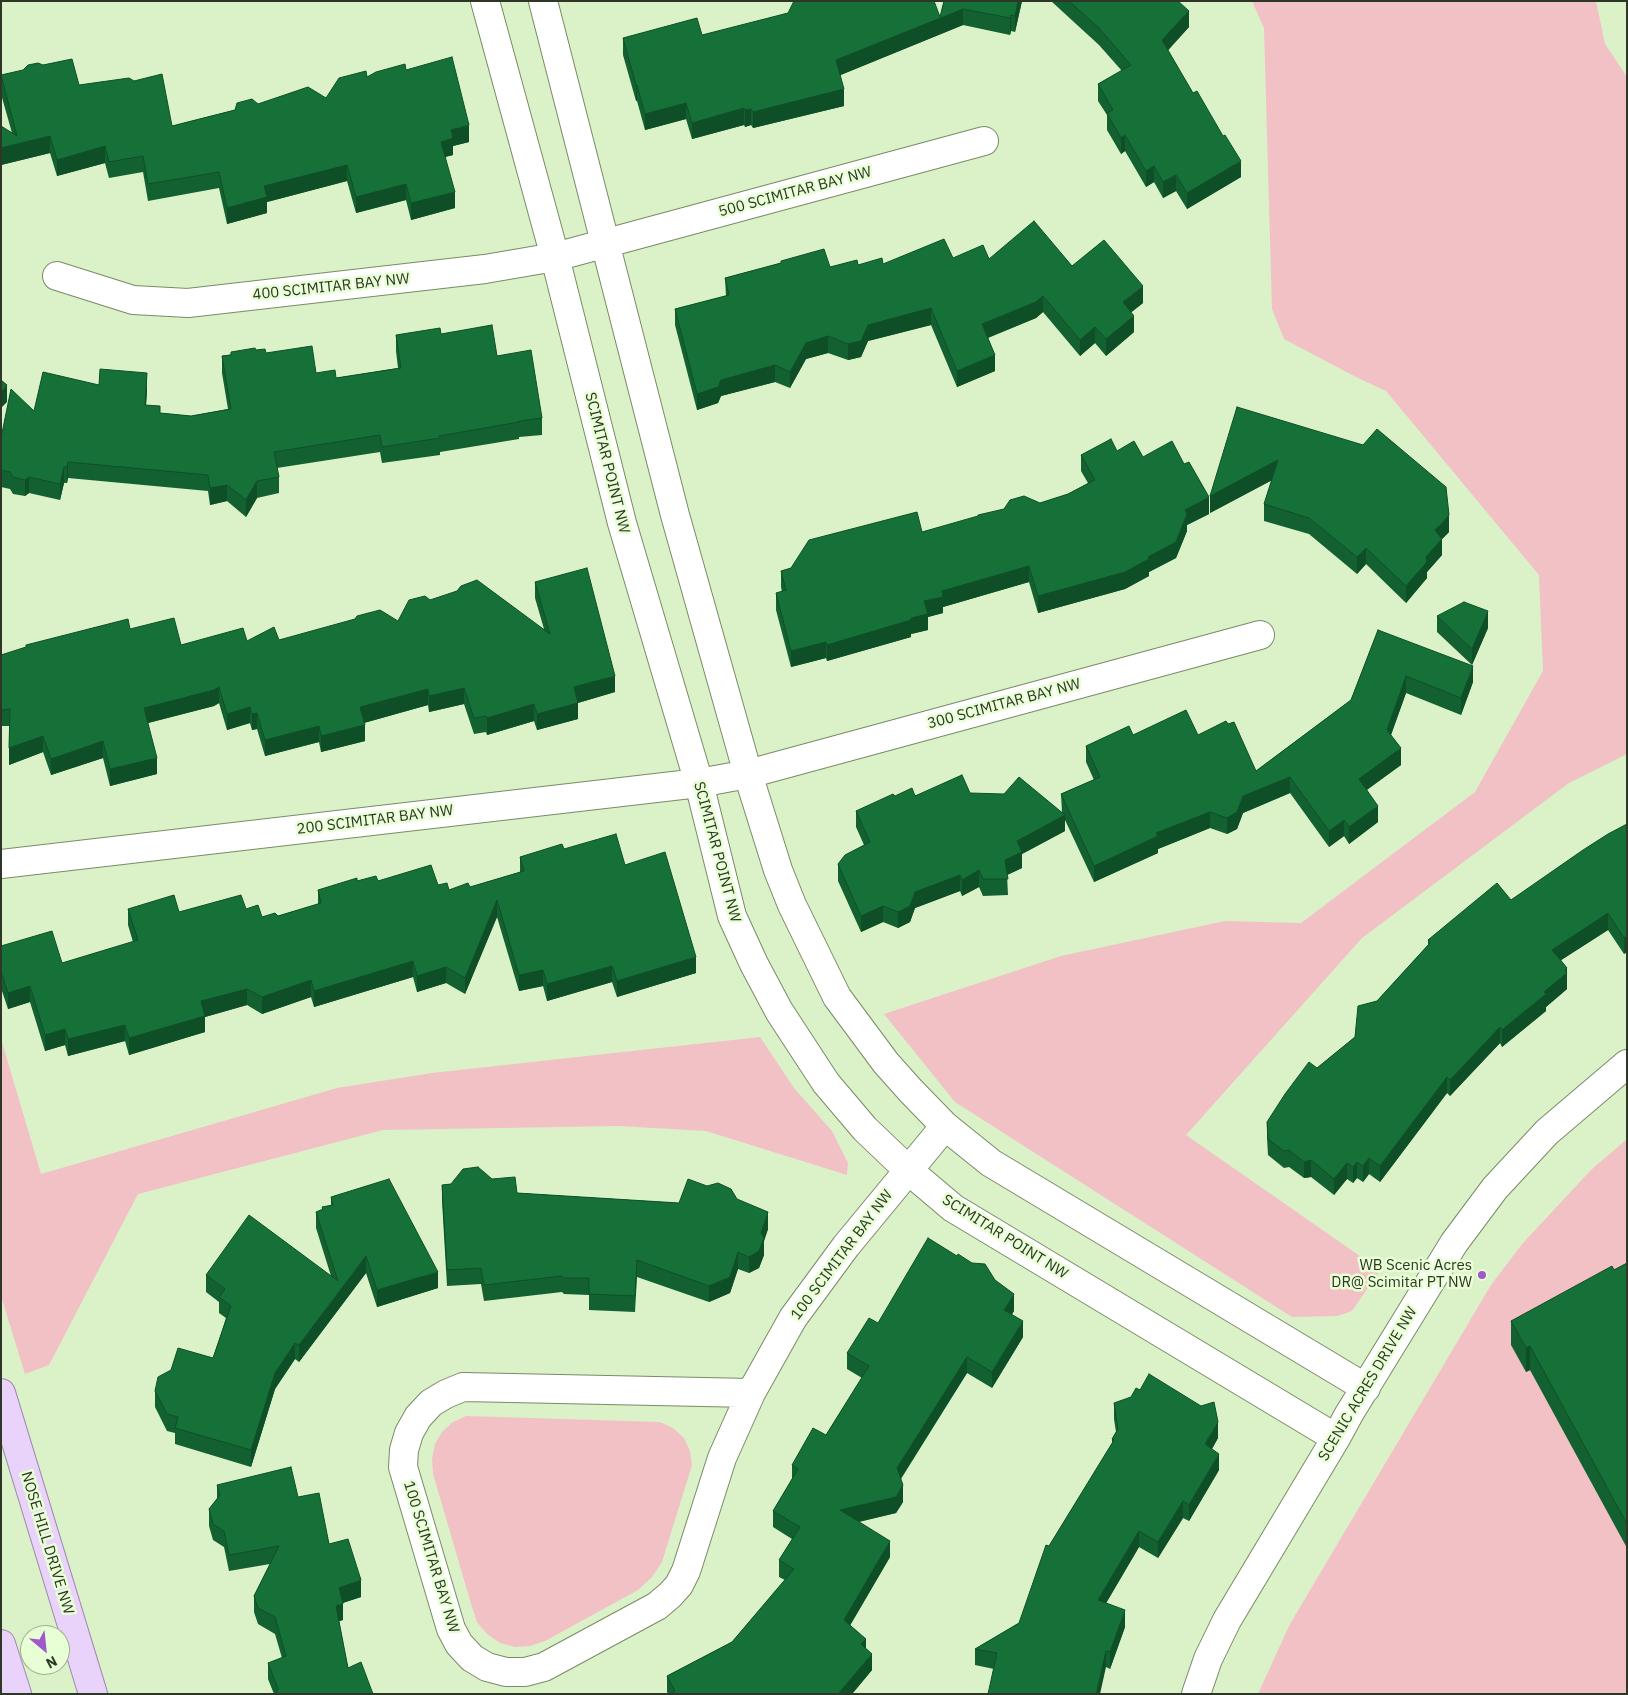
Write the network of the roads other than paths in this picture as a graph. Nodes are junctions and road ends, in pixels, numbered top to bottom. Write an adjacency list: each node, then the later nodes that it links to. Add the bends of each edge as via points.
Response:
1 (485, 1): 5 (street, SCIMITAR POINT NW)
2 (543, 1): 4 (street)
3 (984, 141): 4 (street, 500 SCIMITAR BAY NW)
4 (605, 243): 5 (street, 400 SCIMITAR BAY NW); 8 (street, via 675,515)
5 (555, 257): 6 (street, 400 SCIMITAR BAY NW, via 484,269 188,303 133,300); 9 (street, SCIMITAR POINT NW, via 622,523)
6 (57, 276)
7 (1260, 635): 8 (street, 300 SCIMITAR BAY NW)
8 (748, 774): 9 (street, 200 SCIMITAR BAY NW); 12 (street, via 778,870 837,997 886,1063)
9 (698, 783): 10 (street, 200 SCIMITAR BAY NW); 13 (street, SCIMITAR POINT NW, via 732,916 775,1003 826,1082 865,1129)
10 (1, 864)
11 (1627, 1064): 14 (street, SCENIC ACRES DRIVE NW, via 1547,1132 1496,1188 1454,1243)
12 (945, 1126): 13 (street, 100 SCIMITAR BAY NW); 14 (street, via 991,1163)
13 (908, 1170): 16 (street, 100 SCIMITAR BAY NW, via 793,1318); 17 (street, SCIMITAR POINT NW, via 953,1208)
14 (1366, 1388): 17 (street, SCENIC ACRES DRIVE NW)
15 (1, 1393): 20 (main road, NOSE HILL DRIVE NW)
16 (751, 1393): 16 (street, 100 SCIMITAR BAY NW, via 722,1458 686,1572 679,1585 664,1600 544,1667 506,1672 487,1667 472,1658 451,1629 403,1467 409,1433 430,1403 463,1387)
17 (1336, 1438): 21 (street, SCENIC ACRES DRIVE NW, via 1227,1620)
18 (1, 1644): 19 (main road)
19 (17, 1694)
20 (93, 1694)
21 (1196, 1694)

